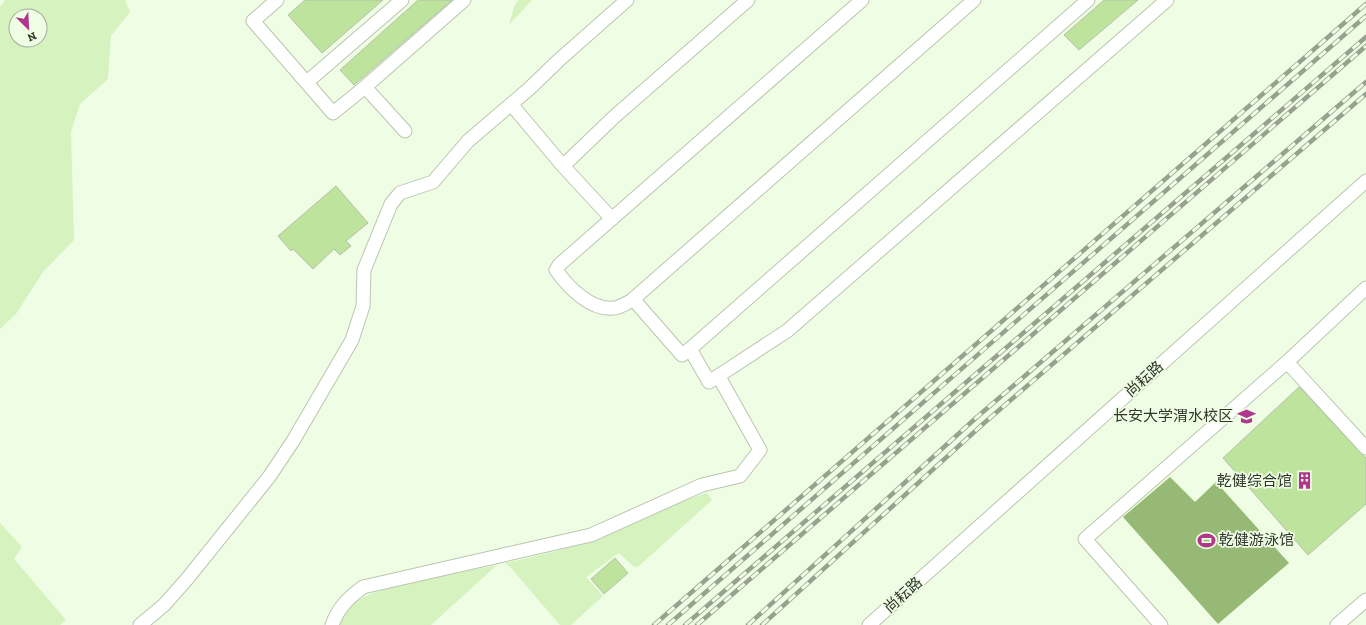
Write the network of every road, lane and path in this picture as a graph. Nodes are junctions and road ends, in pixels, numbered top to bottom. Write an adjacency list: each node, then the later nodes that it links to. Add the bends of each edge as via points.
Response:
1 (277, 0): 10 (street, via 252,21)
2 (402, 0): 10 (street)
3 (464, 0): 11 (street)
4 (628, 0): 12 (street)
5 (748, 0): 14 (street, via 614,117)
6 (862, 0): 16 (street)
7 (974, 0): 18 (street)
8 (1088, 0): 19 (street)
9 (1167, 0): 21 (street, via 787,331)
10 (307, 82): 11 (street, via 334,113)
11 (365, 87): 13 (street)
12 (511, 104): 14 (street); 24 (street, via 468,141 433,182 400,193 390,204 364,270 363,306 352,340 293,441 269,477 187,579 164,605)
13 (405, 131)
14 (563, 166): 16 (street)
15 (1366, 181): 26 (street, 尚耘路)
16 (612, 219): 18 (street, via 556,270 574,291 600,307 614,308)
17 (1366, 288): 20 (street)
18 (633, 299): 19 (street, via 682,355)
19 (690, 349): 21 (street, via 709,382)
20 (1287, 362): 22 (street); 27 (street, via 1085,539)
21 (719, 377): 25 (street, via 760,450 740,476 702,485 591,535 363,587 348,599 336,614)
22 (1366, 448)
23 (1366, 600): 28 (street)
24 (140, 625)
25 (332, 625)
26 (869, 625)
27 (1162, 625)
28 (1337, 625)

